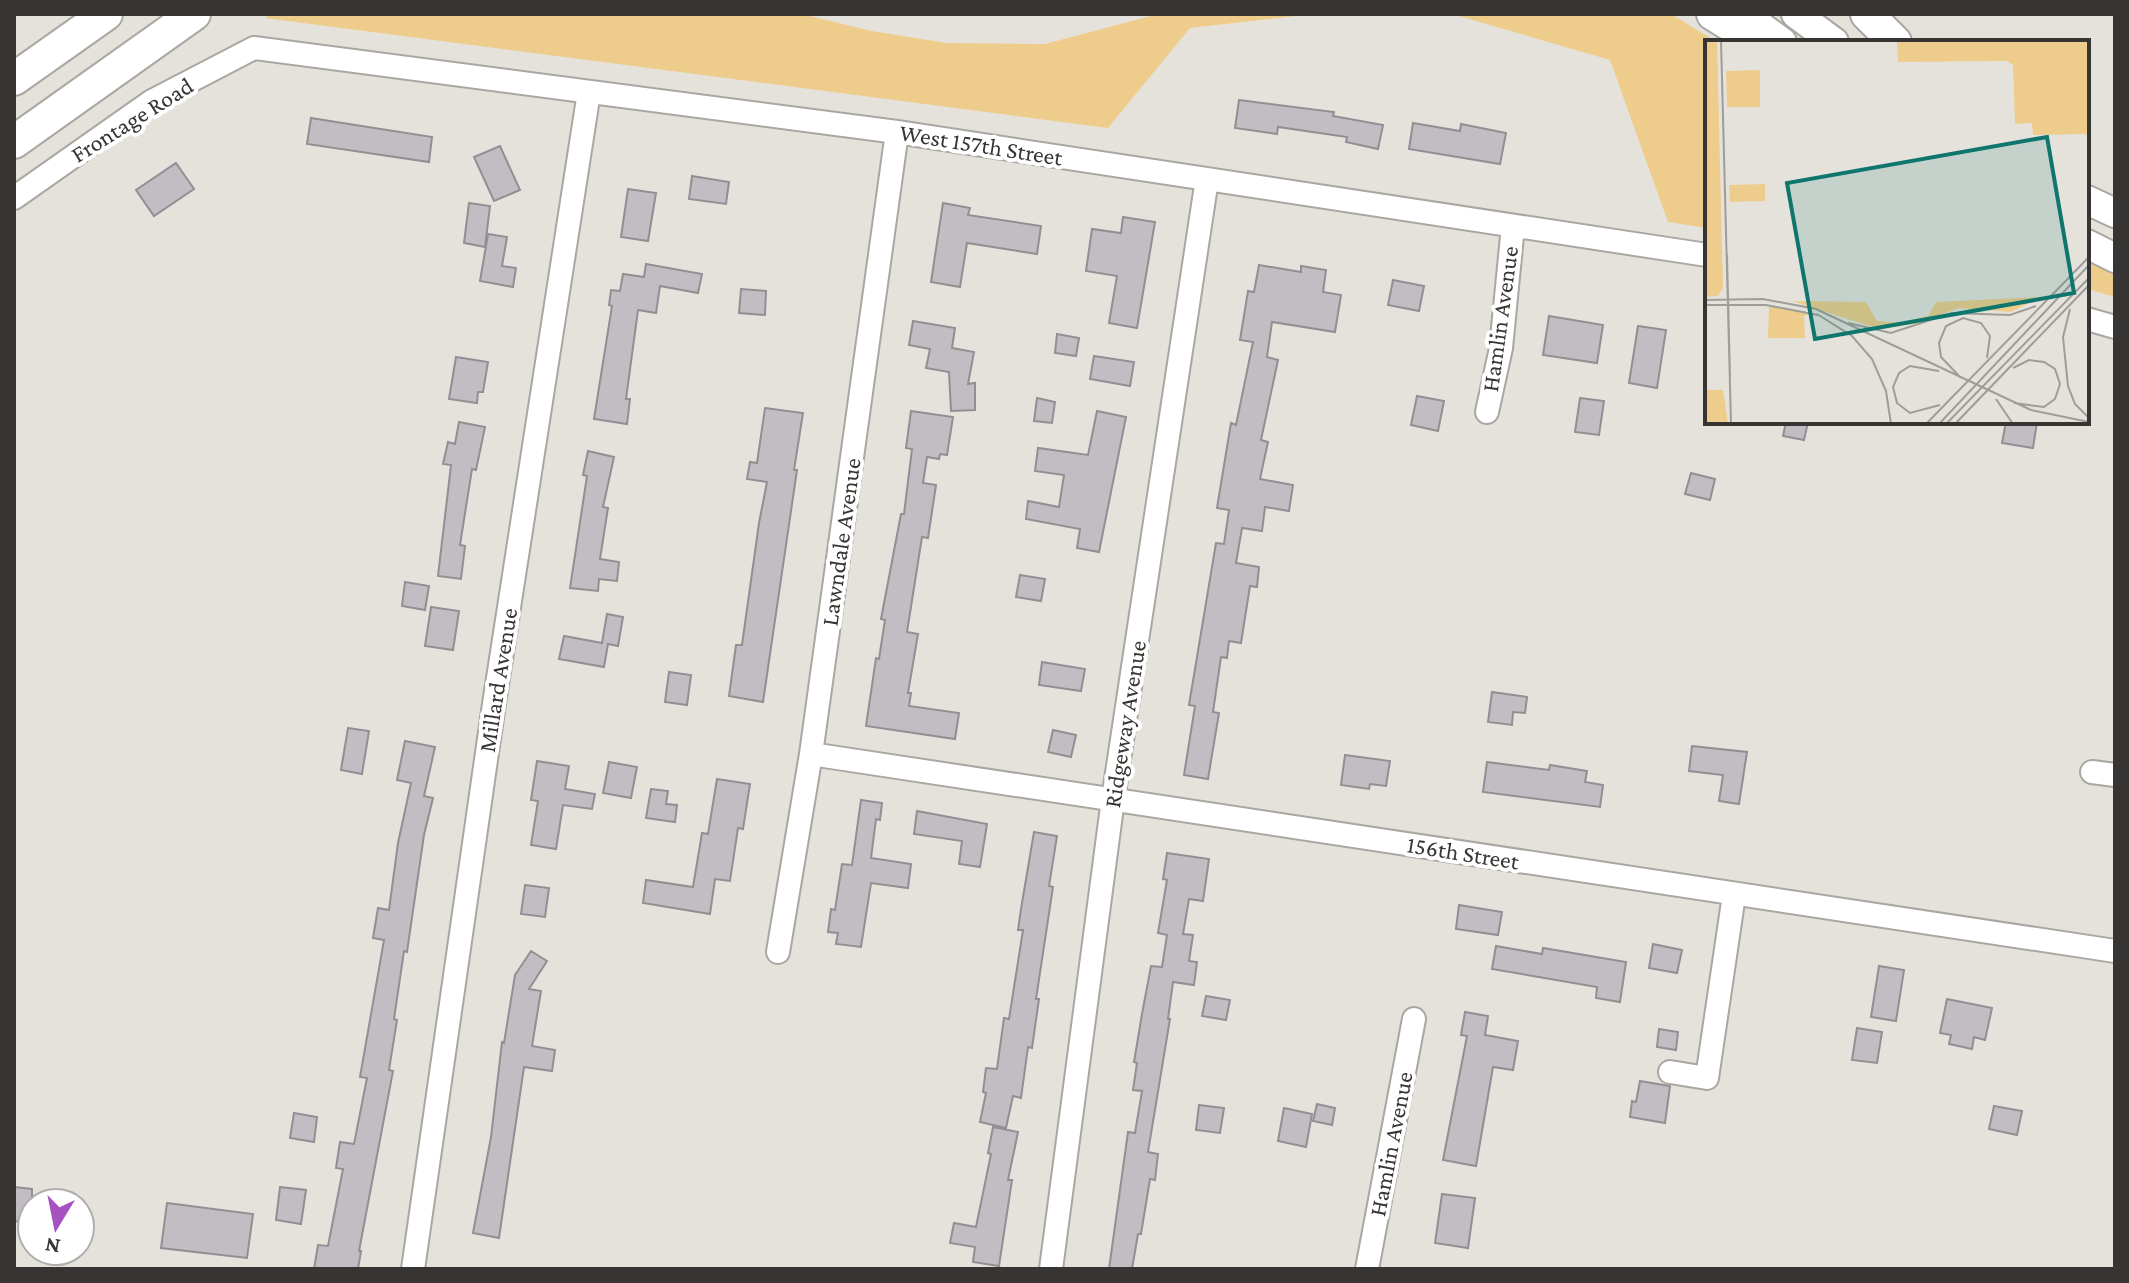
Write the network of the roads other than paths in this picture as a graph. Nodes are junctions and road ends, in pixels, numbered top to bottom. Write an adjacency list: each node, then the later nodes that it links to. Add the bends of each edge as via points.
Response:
1 (106, 14): 14 (highway)
2 (194, 14): 8 (highway)
3 (217, 14): 8 (highway)
4 (1713, 14): 9 (highway)
5 (1744, 14): 10 (main road)
6 (1796, 14): 11 (main road)
7 (1867, 14): 12 (highway)
8 (160, 39): 17 (highway)
9 (1755, 40)
10 (1779, 40)
11 (1831, 40)
12 (1893, 40)
13 (254, 48): 15 (street, West 157th Street); 19 (street, Frontage Road, via 152,101)
14 (14, 79)
15 (589, 92): 16 (street, West 157th Street); 38 (street, Millard Avenue)
16 (897, 132): 18 (street, West 157th Street); 29 (street, Lawndale Avenue)
17 (14, 142)
18 (1207, 179): 22 (street, West 157th Street); 32 (street, Ridgeway Avenue)
19 (14, 198)
20 (2089, 201): 21 (main road)
21 (2115, 213)
22 (1513, 226): 24 (street, West 157th Street); 28 (street, Hamlin Avenue, via 1501,348)
23 (2089, 245): 25 (main road)
24 (1705, 255)
25 (2115, 258)
26 (2089, 320): 27 (street)
27 (2115, 327)
28 (1487, 412)
29 (811, 754): 32 (street, 156th Street); 35 (street, Lawndale Avenue)
30 (2092, 772): 31 (street)
31 (2115, 775)
32 (1113, 799): 33 (street, 156th Street); 39 (street, Ridgeway Avenue)
33 (1734, 895): 34 (street, 156th Street); 37 (street, via 1707,1078)
34 (2115, 951)
35 (778, 952)
36 (1414, 1019): 40 (street, Hamlin Avenue)
37 (1670, 1072)
38 (413, 1269)
39 (1051, 1269)
40 (1367, 1269)

